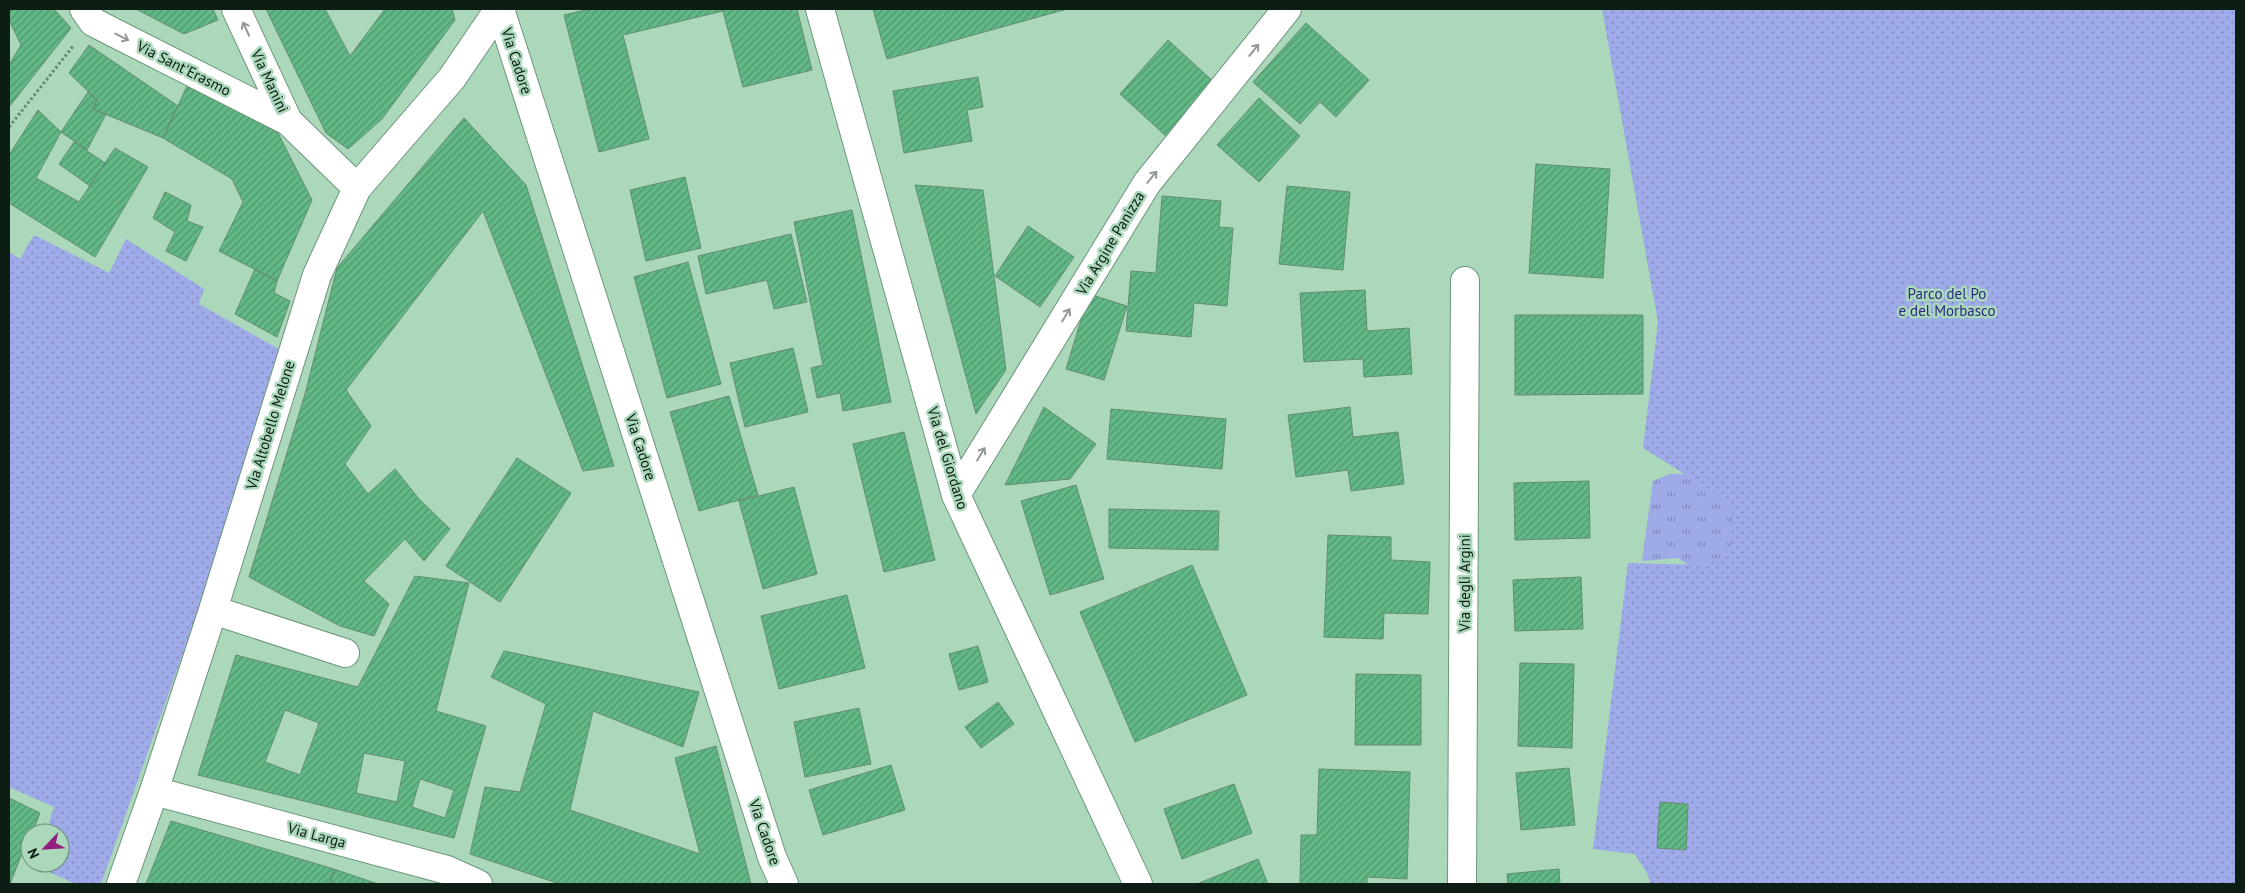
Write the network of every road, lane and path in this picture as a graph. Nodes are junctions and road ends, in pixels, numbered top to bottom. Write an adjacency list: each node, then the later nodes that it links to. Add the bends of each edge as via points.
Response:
1 (236, 9): 6 (street, Via Manini, one-way to 1)
2 (500, 9): 8 (street, Via Altobello Melone, via 452,78); 16 (street, Via Cadore, via 772,857)
3 (820, 9): 10 (street, Via del Giordano)
4 (1288, 9): 10 (street, Via Argine Panizza, one-way to 4, via 1146,183)
5 (88, 15): 6 (street, Via Sant'Erasmo, one-way to 6); 7 (path)
6 (288, 121): 8 (street, Via Manini)
7 (9, 127)
8 (357, 188): 11 (street, Via Altobello Melone, via 317,275)
9 (1465, 281): 18 (street, Via degli Argini)
10 (956, 495): 17 (street, Via del Giordano)
11 (213, 610): 12 (street); 13 (street, Via Altobello Melone)
12 (345, 653)
13 (154, 791): 14 (street, Via Altobello Melone); 15 (street, Via Larga, via 447,870)
14 (121, 884)
15 (478, 884)
16 (784, 884)
17 (1138, 884)
18 (1462, 884)

